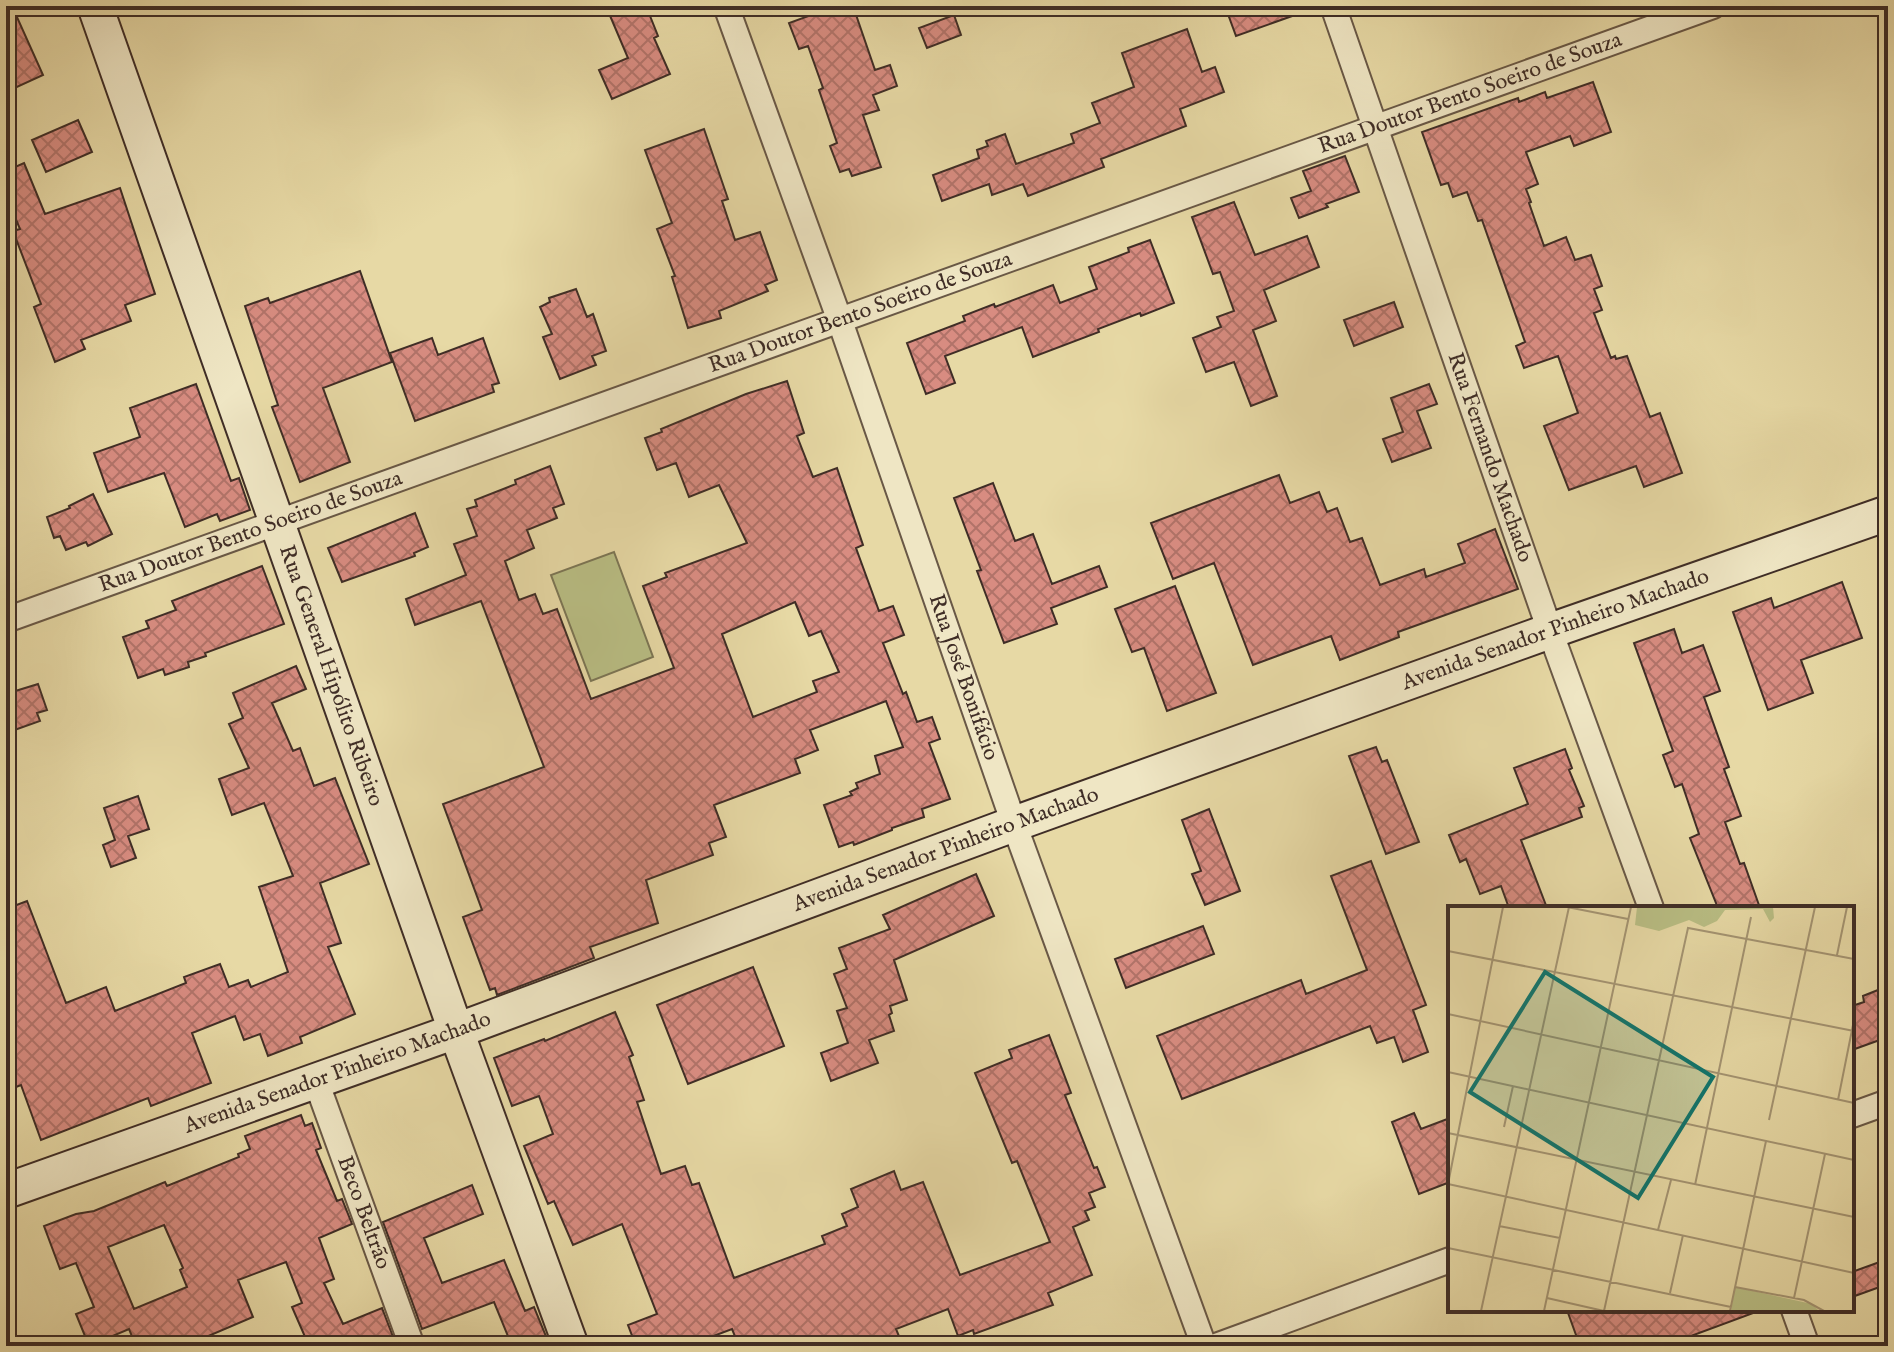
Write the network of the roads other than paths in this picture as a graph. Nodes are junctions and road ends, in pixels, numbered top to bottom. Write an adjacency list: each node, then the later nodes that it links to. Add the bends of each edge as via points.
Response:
1 (95, 6): 8 (main road, Rua General Hipólito Ribeiro)
2 (726, 6): 6 (street, Rua José Bonifácio)
3 (1333, 6): 5 (street, Rua Fernando Machado)
4 (1713, 6): 5 (street, Rua Doutor Bento Soeiro de Souza)
5 (1377, 126): 6 (street, Rua Doutor Bento Soeiro de Souza); 10 (street, Rua Fernando Machado)
6 (840, 321): 8 (street, Rua Doutor Bento Soeiro de Souza); 11 (street, Rua José Bonifácio)
7 (1888, 513): 10 (main road, Avenida Senador Pinheiro Machado)
8 (279, 523): 9 (street, Rua Doutor Bento Soeiro de Souza); 13 (main road, Rua General Hipólito Ribeiro)
9 (6, 620)
10 (1550, 631): 11 (main road, Avenida Senador Pinheiro Machado); 12 (street, Rua Fernando Machado)
11 (1014, 824): 13 (main road, Avenida Senador Pinheiro Machado); 22 (street, Rua José Bonifácio)
12 (1650, 906)
13 (456, 1031): 14 (main road, Avenida Senador Pinheiro Machado); 21 (main road, Rua General Hipólito Ribeiro)
14 (316, 1081): 17 (main road, Avenida Senador Pinheiro Machado); 20 (street, Beco Beltrão)
15 (1888, 1102): 16 (street)
16 (1854, 1114)
17 (6, 1191)
18 (1448, 1261): 23 (street)
19 (1795, 1312): 24 (street)
20 (412, 1346)
21 (571, 1346)
22 (1204, 1346)
23 (1216, 1346)
24 (1807, 1346)

